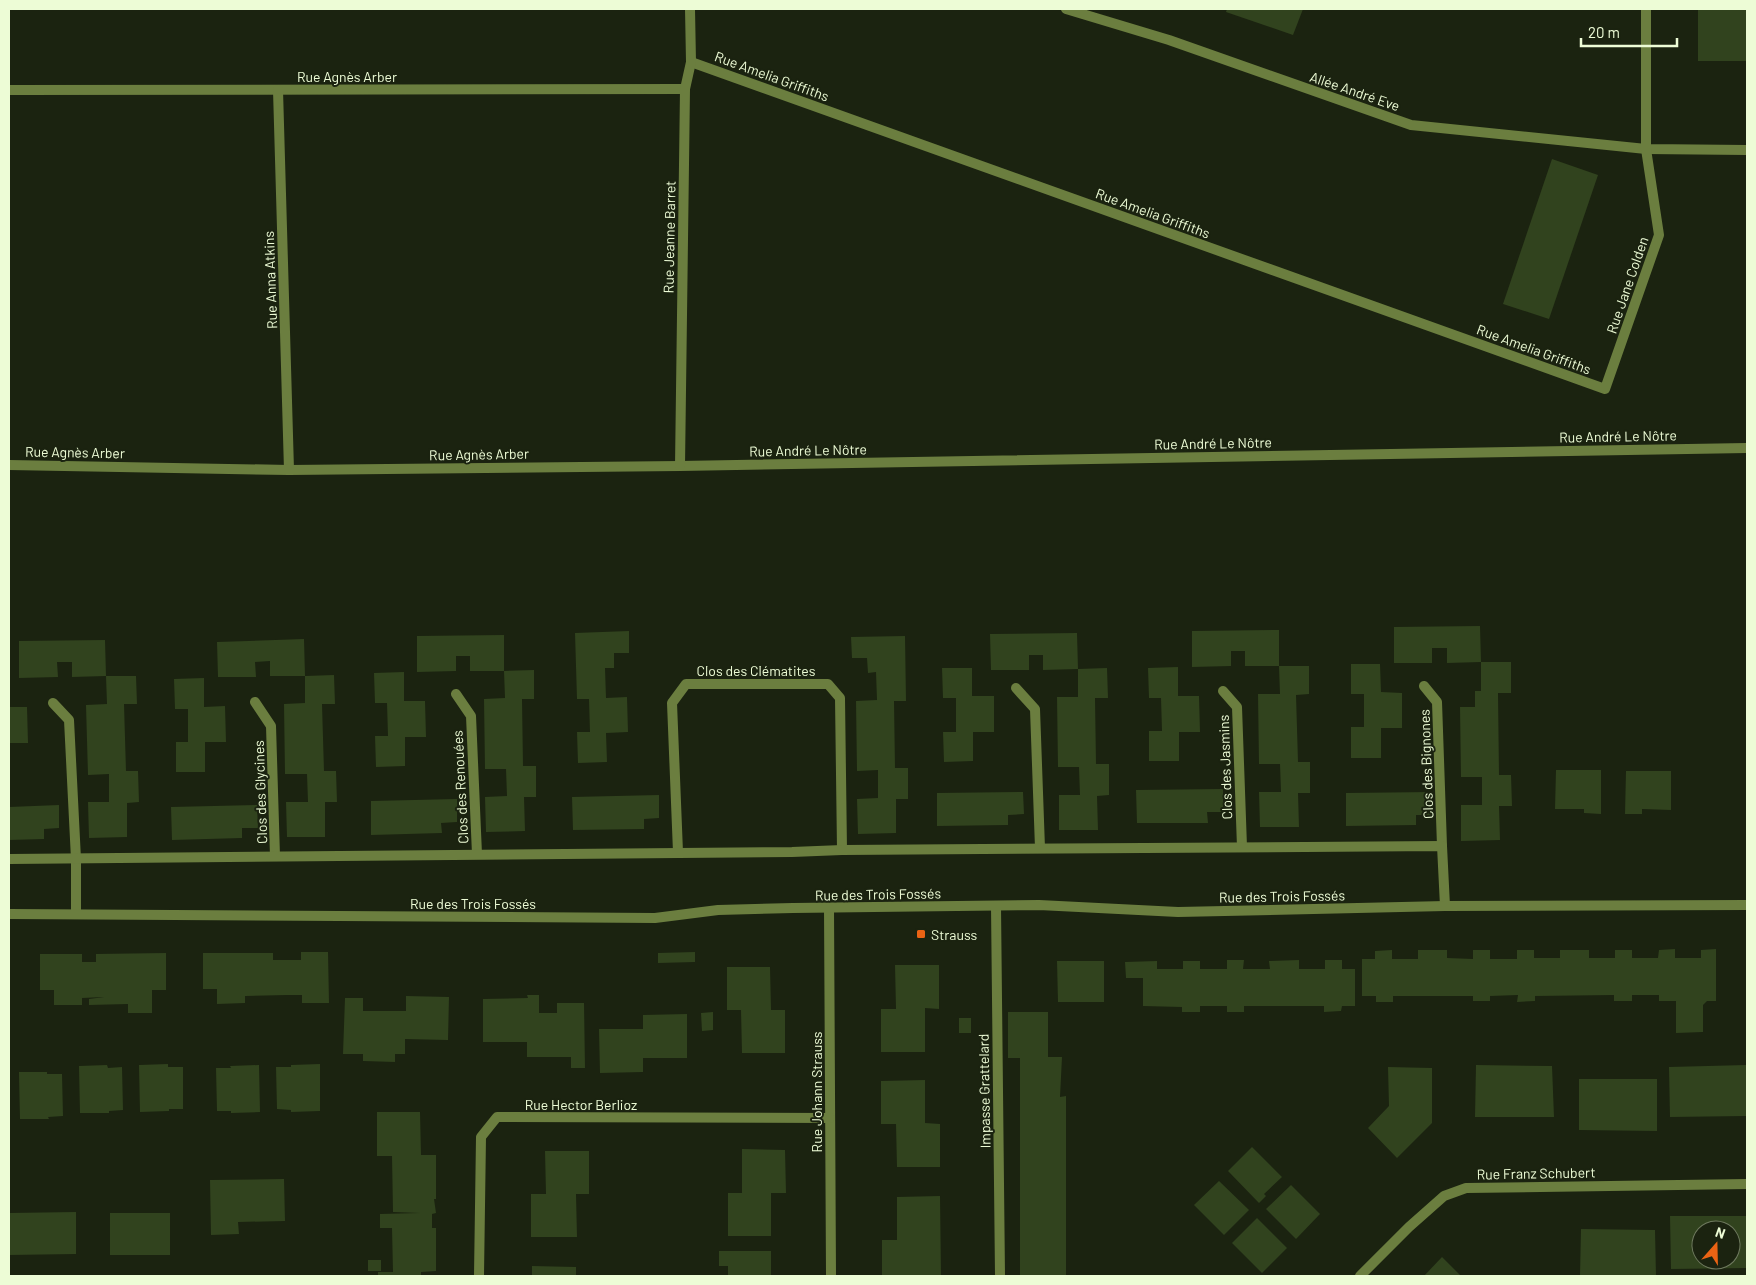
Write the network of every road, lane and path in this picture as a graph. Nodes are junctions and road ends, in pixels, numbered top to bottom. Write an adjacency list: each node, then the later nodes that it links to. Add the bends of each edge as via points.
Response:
1 (690, 9): 4 (street, Rue Jeanne Barret)
2 (1066, 9): 8 (street, Allée André Eve, via 1169,40 1412,125)
3 (1646, 9): 8 (street, Rue Jane Colden)
4 (691, 62): 5 (street, Rue Jeanne Barret); 10 (street, Rue Amelia Griffiths)
5 (685, 89): 7 (street, Rue Agnès Arber); 13 (street, Rue Jeanne Barret)
6 (9, 90): 7 (street, Rue Agnès Arber)
7 (278, 90): 14 (street, Rue Anna Atkins)
8 (1646, 149): 9 (street); 10 (street, Rue Jane Colden, via 1659,235)
9 (1747, 150)
10 (1605, 389)
11 (1747, 448): 13 (street, Rue André Le Nôtre)
12 (9, 465): 14 (street, Rue Agnès Arber)
13 (680, 466): 14 (street, Rue Agnès Arber)
14 (289, 470)
15 (1424, 686): 21 (street, Clos des Bignones, via 1438,702)
16 (1016, 688): 23 (street, via 1035,710)
17 (1223, 691): 22 (street, Clos des Jasmins, via 1237,707)
18 (456, 694): 26 (street, Clos des Renouées, via 471,716)
19 (255, 702): 27 (street, Clos des Glycines, via 271,726)
20 (53, 703): 29 (street, via 69,720)
21 (1442, 846): 22 (street); 32 (street, Clos des Bignones)
22 (1242, 847): 23 (street)
23 (1040, 848): 24 (street)
24 (842, 850): 25 (street); 25 (street, Clos des Clématites, via 840,698 828,684 686,684 672,703)
25 (678, 852): 26 (street)
26 (477, 854): 27 (street)
27 (275, 856): 29 (street)
28 (9, 859): 29 (street)
29 (76, 859): 35 (street)
30 (1747, 905): 32 (street, Rue des Trois Fossés)
31 (996, 906): 32 (street, Rue des Trois Fossés, via 1178,912); 33 (street, Rue des Trois Fossés); 40 (street, Impasse Grattelard)
32 (1445, 906)
33 (829, 908): 35 (street, Rue des Trois Fossés, via 718,910 655,918); 36 (street, Rue Johann Strauss)
34 (9, 914): 35 (street, Rue des Trois Fossés)
35 (76, 914)
36 (830, 1118): 38 (street, Rue Hector Berlioz, via 497,1117 481,1137); 39 (street, Rue Johann Strauss)
37 (1747, 1184): 41 (street, Rue Franz Schubert, via 1466,1188 1444,1196)
38 (479, 1276)
39 (831, 1276)
40 (1000, 1276)
41 (1360, 1276)

